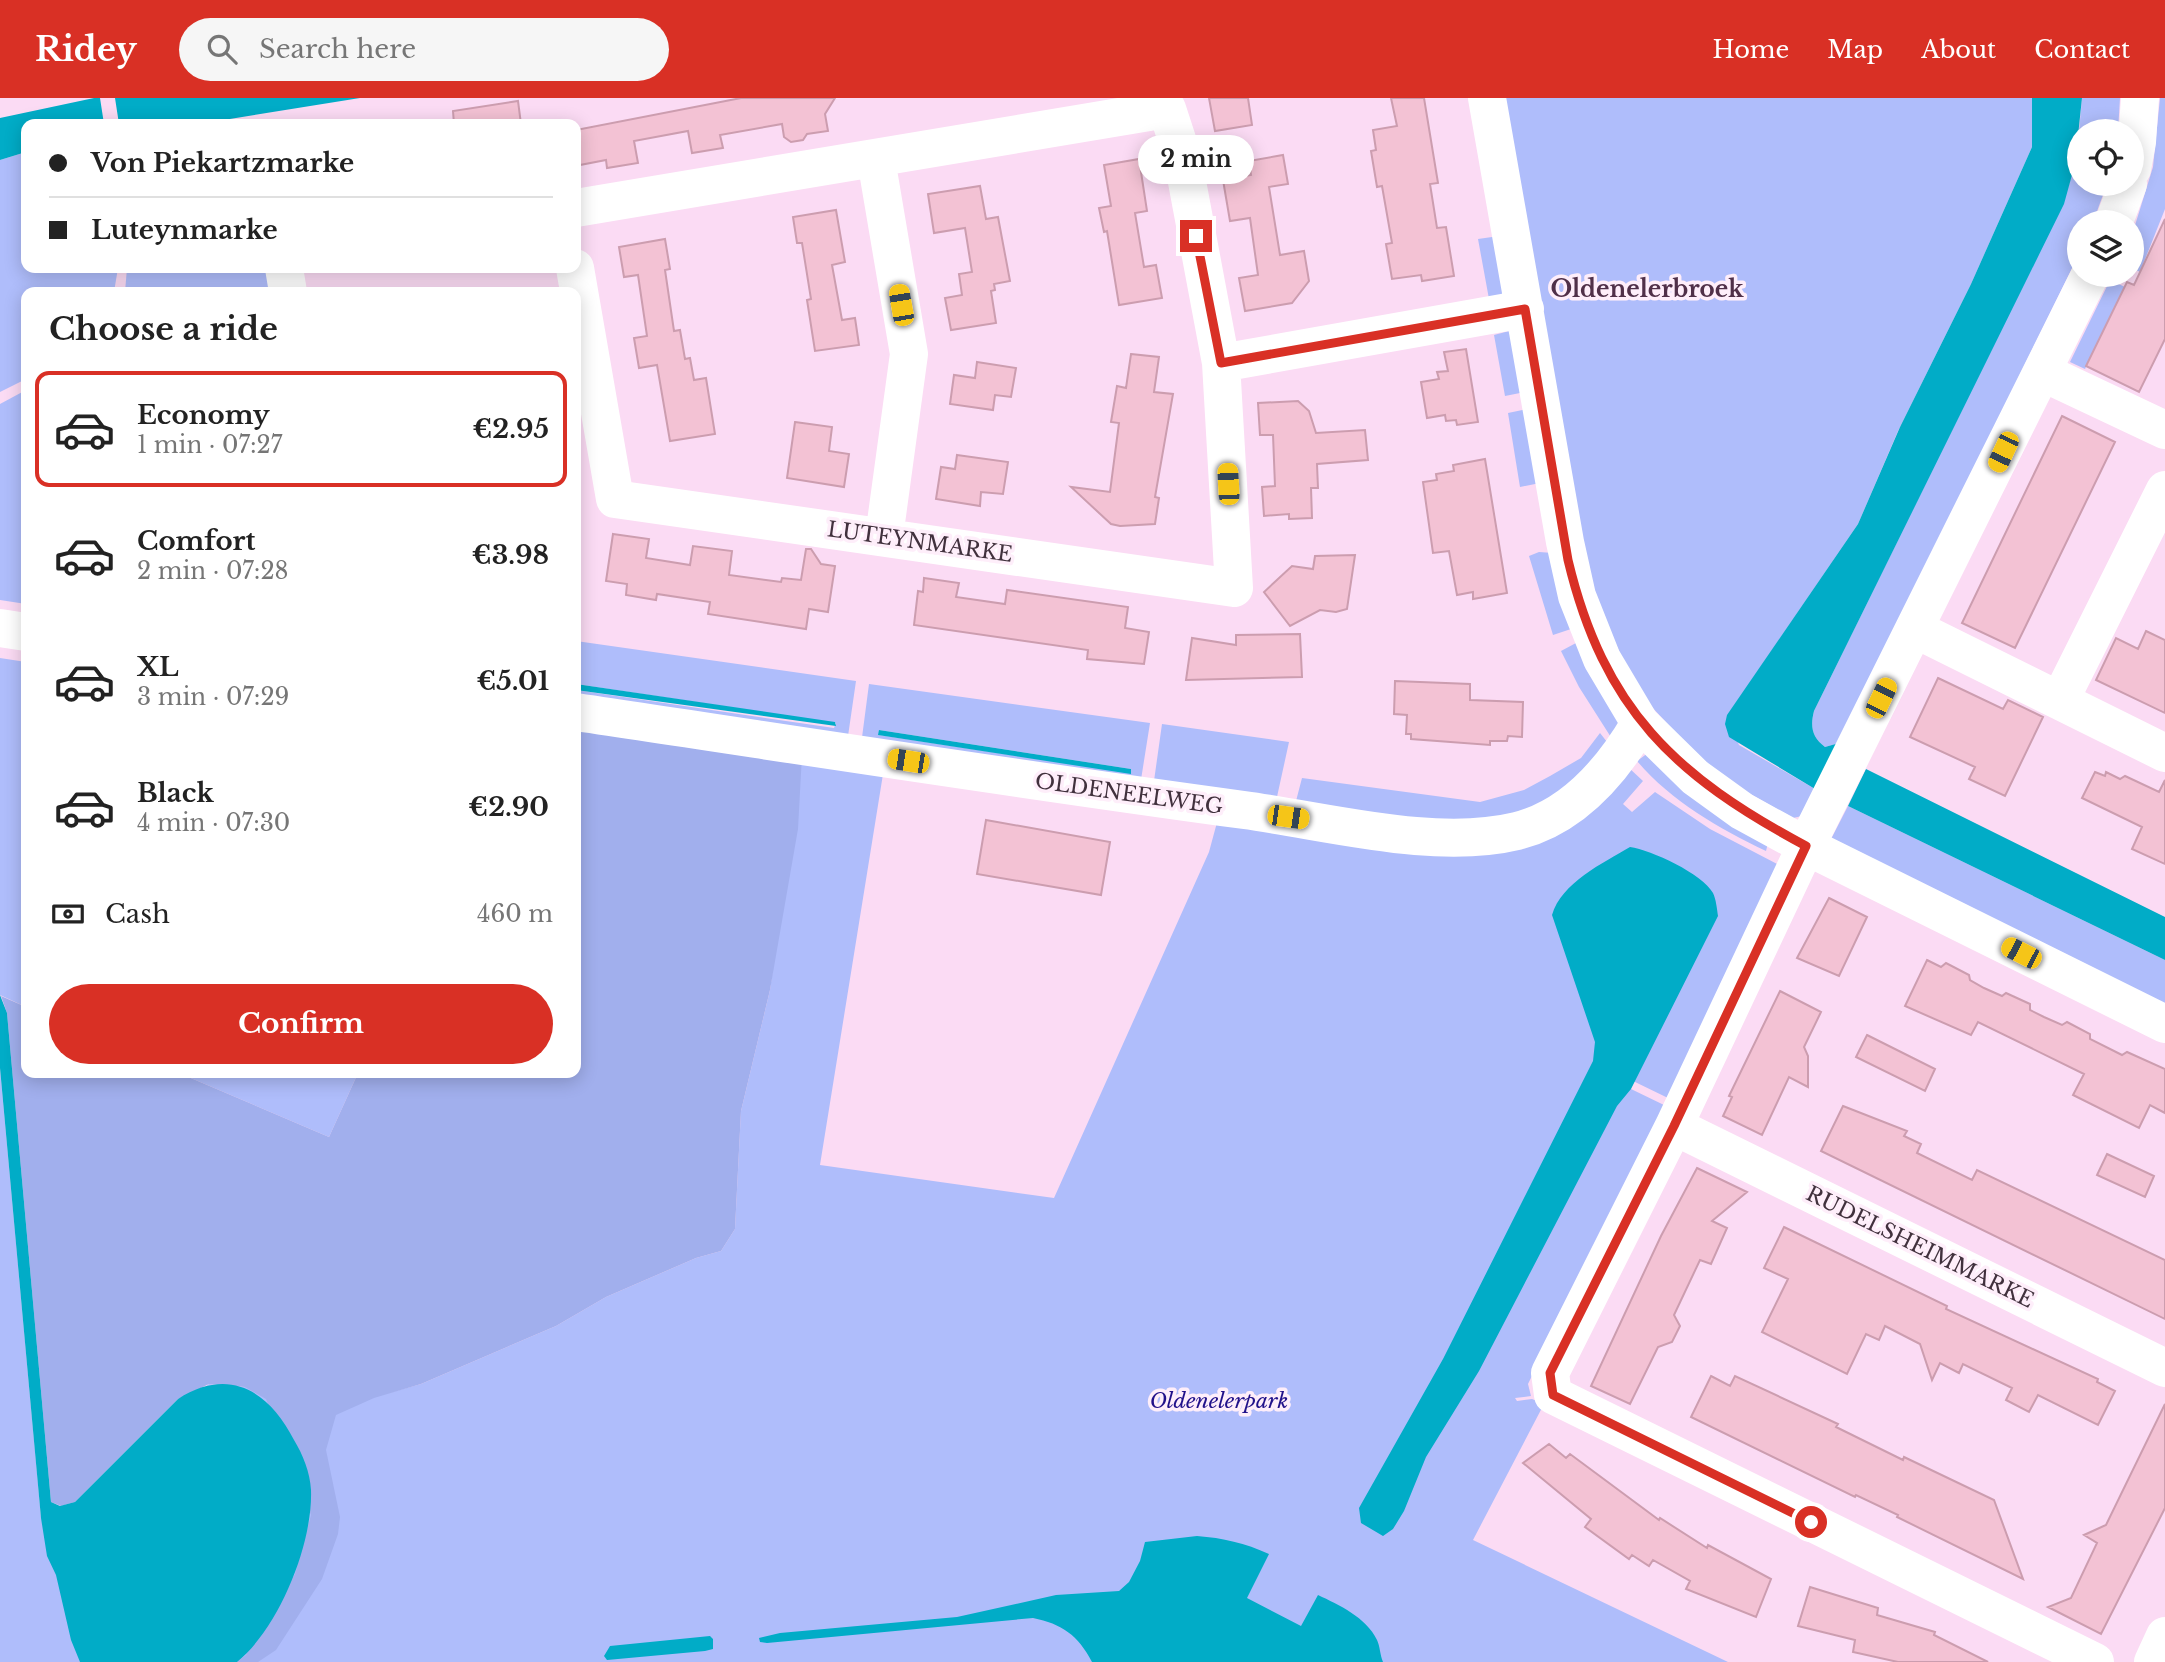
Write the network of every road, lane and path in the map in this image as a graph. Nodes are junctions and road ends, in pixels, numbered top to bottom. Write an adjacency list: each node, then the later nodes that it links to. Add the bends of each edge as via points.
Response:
1 (1487, 98): 7 (street)
2 (2140, 98): 3 (street)
3 (2139, 119)
4 (876, 159): 5 (street, LUTEYNMARKE); 10 (street, LUTEYNMARKE, via 1167,109 1182,155); 14 (street, via 909,354)
5 (581, 207)
6 (2084, 287): 11 (street)
7 (1525, 309): 10 (street); 20 (street, via 1577,596 1602,659)
8 (581, 331): 9 (street, LUTEYNMARKE)
9 (584, 362): 14 (street, LUTEYNMARKE, via 615,499)
10 (1221, 363): 14 (street, LUTEYNMARKE, via 1234,588)
11 (2042, 372): 12 (street); 16 (street)
12 (2165, 430)
13 (2165, 490): 18 (street)
14 (884, 537)
15 (0, 628): 17 (street)
16 (1915, 629): 18 (street); 22 (street)
17 (21, 631)
18 (2060, 700): 21 (street)
19 (581, 713): 20 (street, OLDENEELWEG, via 1448,837 1514,831 1564,811 1600,780)
20 (1640, 723): 22 (street, via 1695,777 1742,811)
21 (2165, 753)
22 (1806, 846): 23 (street); 24 (street)
23 (2165, 1024)
24 (1674, 1126): 25 (street, RUDELSHEIMMARKE); 27 (street, via 1550,1373 1553,1395)
25 (2165, 1368)
26 (2165, 1636): 28 (street)
27 (2095, 1662)
28 (2153, 1662)

